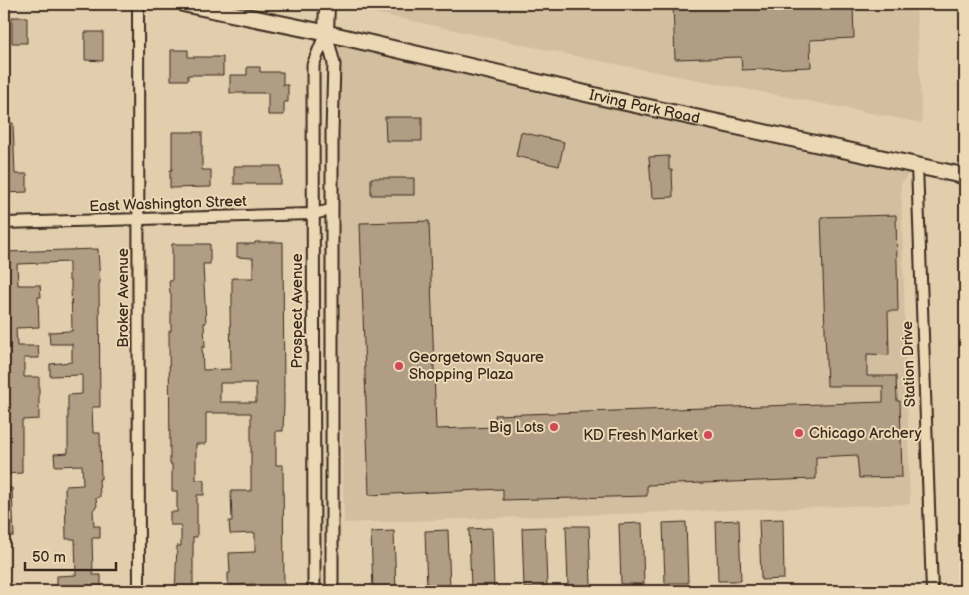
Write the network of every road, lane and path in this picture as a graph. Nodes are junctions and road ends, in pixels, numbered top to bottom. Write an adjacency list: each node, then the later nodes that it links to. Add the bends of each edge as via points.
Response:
1 (138, 4): 9 (street, Broker Avenue)
2 (184, 4): 4 (main road, Irving Park Road)
3 (327, 4): 4 (main road, Prospect Avenue)
4 (326, 33): 5 (main road, Irving Park Road, via 605,98); 7 (street, Prospect Avenue, via 334,64); 8 (street, Prospect Avenue, via 313,65)
5 (916, 165): 6 (main road, Irving Park Road); 14 (street, Station Drive)
6 (965, 176)
7 (332, 210): 8 (street, East Washington Street); 13 (street, Prospect Avenue)
8 (312, 214): 9 (street, East Washington Street); 12 (street, Prospect Avenue)
9 (138, 220): 10 (street, East Washington Street); 11 (street, Broker Avenue)
10 (4, 223)
11 (139, 591)
12 (314, 591)
13 (332, 591)
14 (932, 591)

